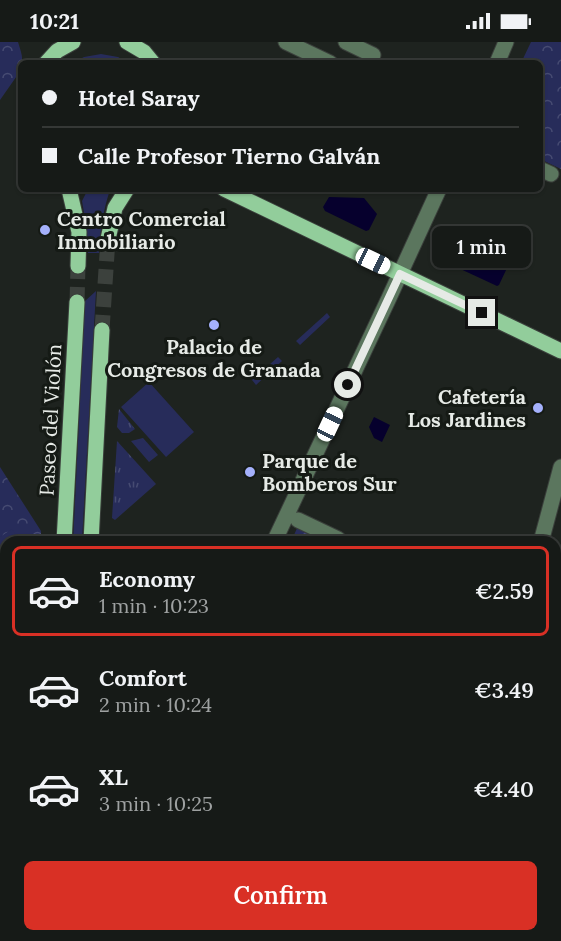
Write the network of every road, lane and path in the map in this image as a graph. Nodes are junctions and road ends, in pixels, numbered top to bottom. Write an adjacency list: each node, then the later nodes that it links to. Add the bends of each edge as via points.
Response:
1 (73, 42): 6 (main road)
2 (127, 42): 7 (main road)
3 (286, 42): 9 (street)
4 (346, 42): 8 (street)
5 (506, 42): 10 (street)
6 (52, 46)
7 (147, 52)
8 (373, 55)
9 (324, 60)
10 (497, 60)
11 (70, 192): 16 (main road, via 79,232)
12 (125, 192): 15 (main road, via 115,208)
13 (230, 192): 17 (main road)
14 (438, 192): 17 (street)
15 (108, 239)
16 (78, 266)
17 (400, 274): 20 (main road); 25 (street)
18 (77, 302): 23 (main road, Paseo del Violón)
19 (102, 330): 24 (main road)
20 (561, 351)
21 (561, 467): 27 (street)
22 (298, 520): 26 (street)
23 (64, 536)
24 (91, 536)
25 (277, 536)
26 (330, 536)
27 (543, 536)

